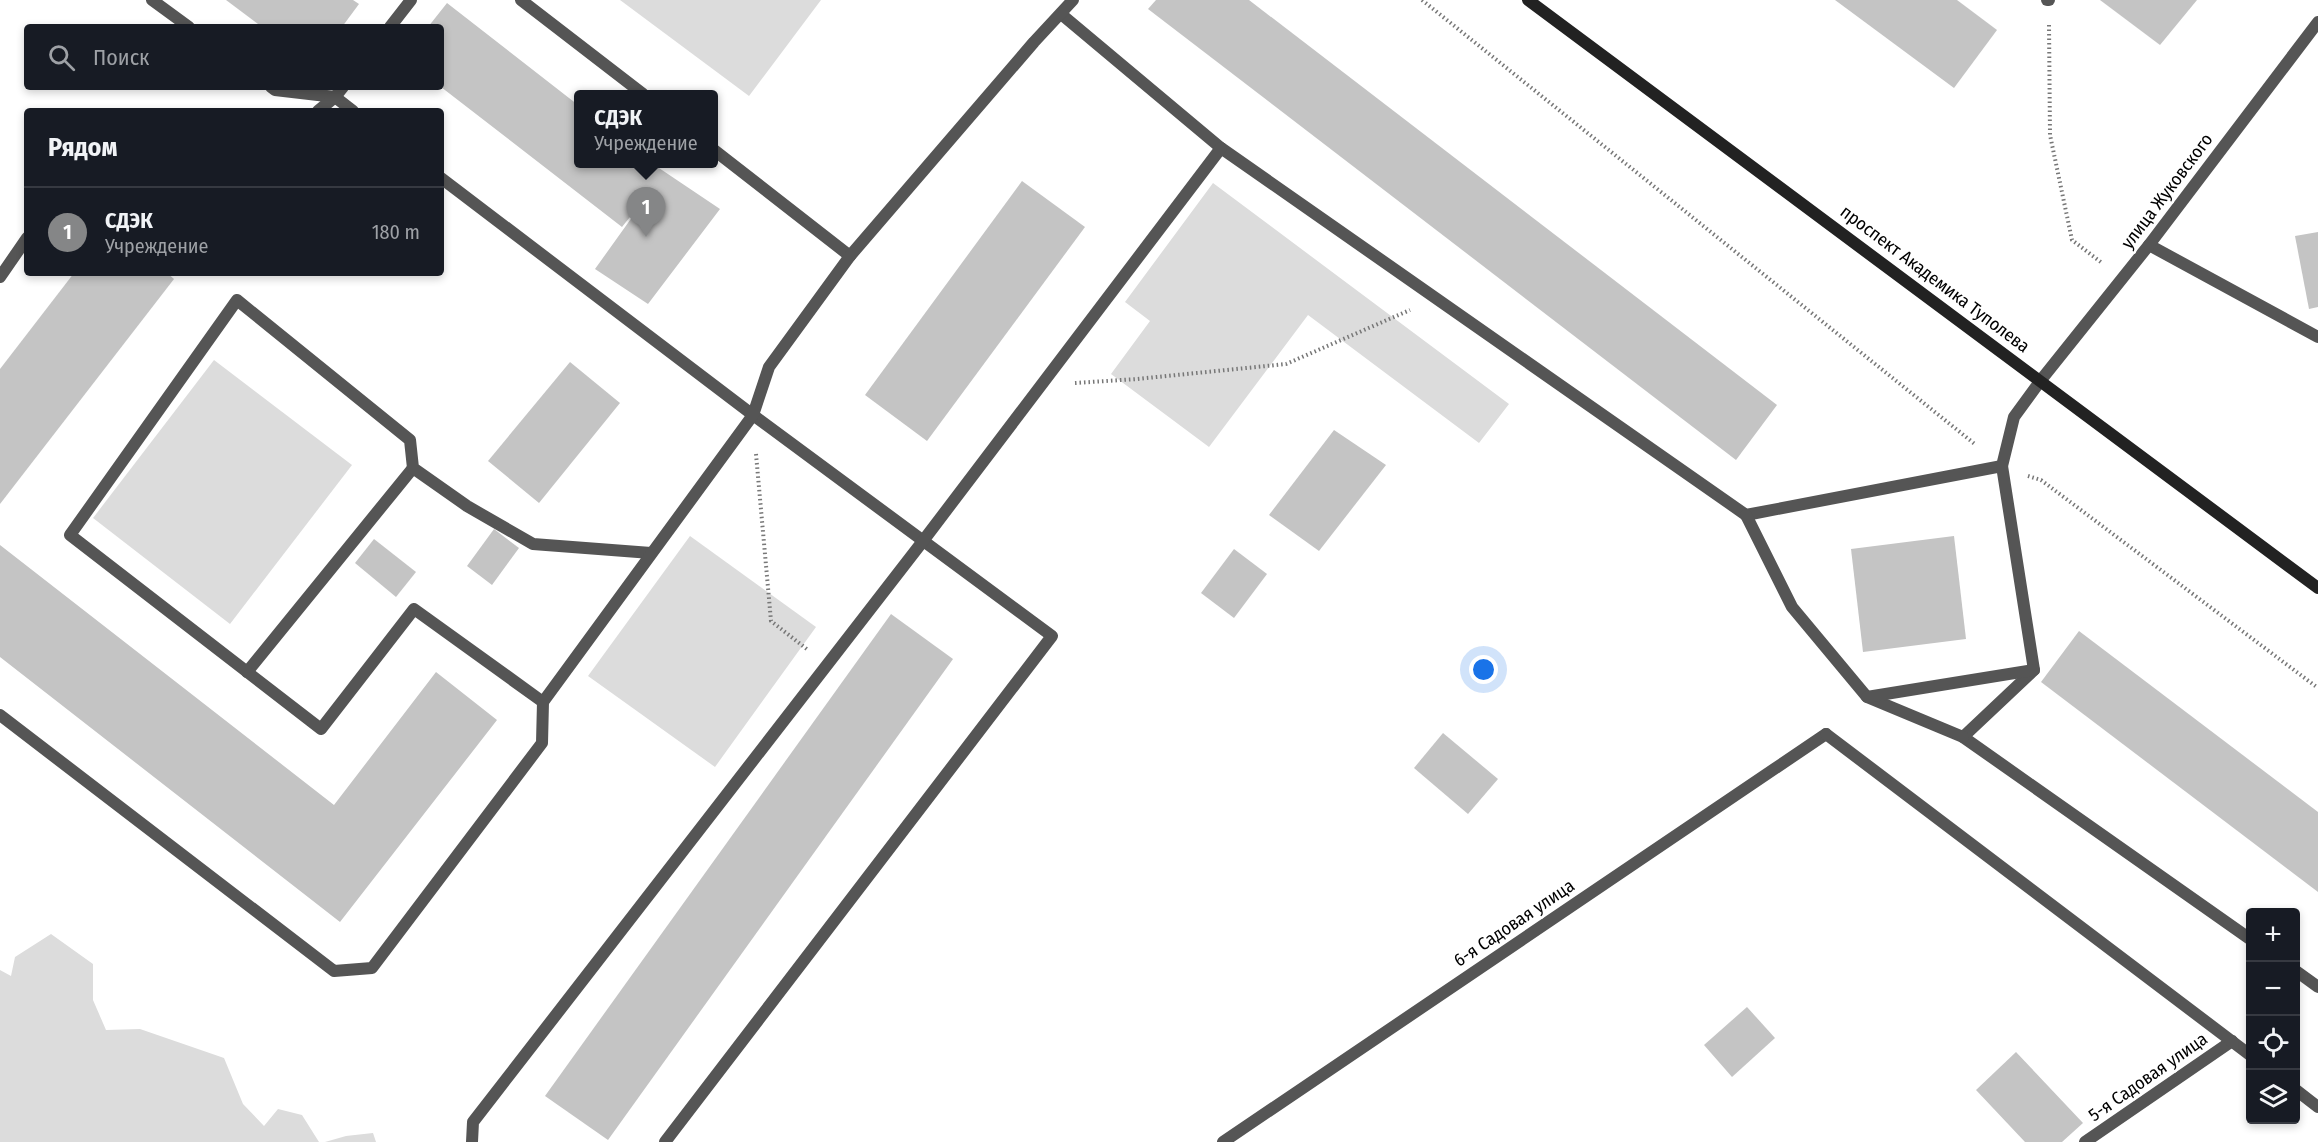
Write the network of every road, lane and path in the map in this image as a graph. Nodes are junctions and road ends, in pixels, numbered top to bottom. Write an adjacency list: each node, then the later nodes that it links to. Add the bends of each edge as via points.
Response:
1 (153, 0): 10 (street)
2 (411, 0): 11 (street)
3 (521, 0): 13 (street)
4 (1073, 0): 8 (street)
5 (1422, 0): 30 (path)
6 (1528, 0): 27 (main road, проспект Академика Туполева)
7 (2048, 0): 24 (path, via 2050,135 2072,240)
8 (1061, 14): 17 (street); 22 (street)
9 (2318, 22): 21 (street, улица Жуковского)
10 (185, 24)
11 (392, 24)
12 (275, 90): 14 (street)
13 (638, 90)
14 (339, 92): 15 (street); 16 (street)
15 (321, 108)
16 (351, 108)
17 (1221, 148): 25 (street); 28 (street)
18 (718, 153): 22 (street)
19 (444, 180): 29 (street)
20 (24, 242): 23 (street)
21 (2149, 245): 24 (street, улица Жуковского); 26 (street)
22 (850, 256): 29 (street, via 769,367)
23 (0, 277)
24 (2122, 278): 27 (street, улица Жуковского)
25 (1436, 298): 28 (path, via 1286,364); 32 (street)
26 (2318, 337)
27 (2041, 380): 30 (street, улица Жуковского, via 2014,417); 35 (main road, проспект Академика Туполева)
28 (1042, 385): 33 (street)
29 (753, 414): 33 (street); 34 (street); 36 (path, via 771,621)
30 (2002, 466): 32 (street); 37 (street); 39 (path, via 2041,480)
31 (412, 468): 34 (street, via 533,544); 38 (street); 38 (street, via 410,440 237,300 70,535)
32 (1746, 515): 40 (street, via 1792,607)
33 (923, 541): 36 (street); 52 (street, via 1052,636)
34 (651, 553): 41 (street)
35 (2318, 588)
36 (828, 664): 51 (street, via 473,1122)
37 (2034, 670): 40 (street); 43 (street)
38 (247, 672): 41 (street, via 321,729 414,609)
39 (2318, 688)
40 (1867, 696): 43 (street)
41 (543, 702): 42 (street, via 542,743 372,968 334,971)
42 (0, 715)
43 (1963, 737): 44 (street)
44 (2246, 936)
45 (2300, 974): 46 (street)
46 (2318, 987)
47 (2232, 1041): 48 (street); 53 (street, 6-я Садовая улица, via 1826,735); 54 (street, 5-я Садовая улица)
48 (2246, 1052)
49 (2300, 1094): 50 (street)
50 (2318, 1107)
51 (472, 1142)
52 (665, 1142)
53 (1223, 1142)
54 (2085, 1142)

